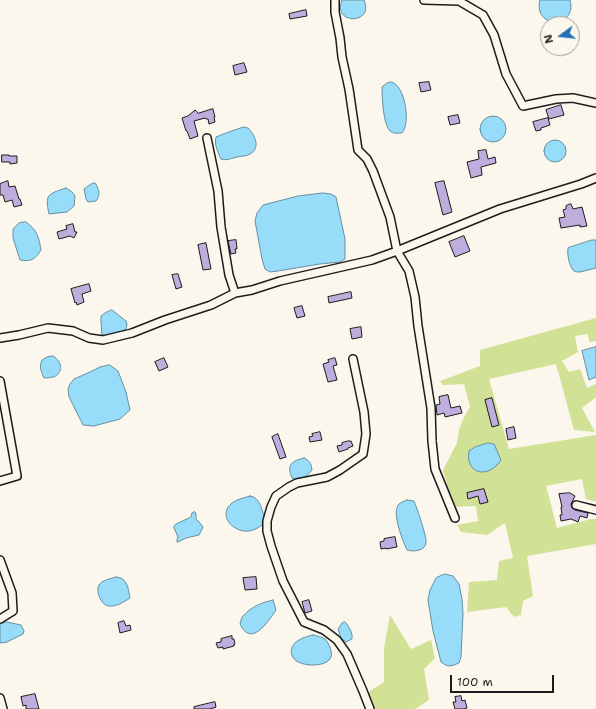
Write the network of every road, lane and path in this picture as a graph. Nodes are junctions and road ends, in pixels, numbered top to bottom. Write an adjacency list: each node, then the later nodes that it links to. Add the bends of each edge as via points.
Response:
1 (335, 0): 6 (street, via 358,150 367,159 373,171 390,217)
2 (424, 0): 3 (street, via 459,1 483,15 494,35 506,74 523,106 573,98)
3 (596, 103)
4 (207, 138): 7 (street, via 218,191 229,275)
5 (596, 178): 6 (street, via 500,209)
6 (397, 251): 7 (street, via 372,260); 14 (street, via 409,271 415,297 431,408 435,469)
7 (235, 293): 8 (street, via 211,305 132,333 103,340 89,338 73,331 48,328)
8 (0, 338)
9 (353, 359): 19 (street, via 364,412 366,434 363,454 327,477 297,483 276,496 267,521 267,531 283,581 304,622 324,630 337,640 347,654)
10 (0, 381): 11 (street, via 17,476)
11 (0, 481)
12 (576, 505): 13 (street)
13 (596, 510)
14 (455, 518)
15 (0, 560): 16 (street, via 12,593 13,612)
16 (0, 619)
17 (0, 698): 18 (street)
18 (3, 709)
19 (370, 709)

